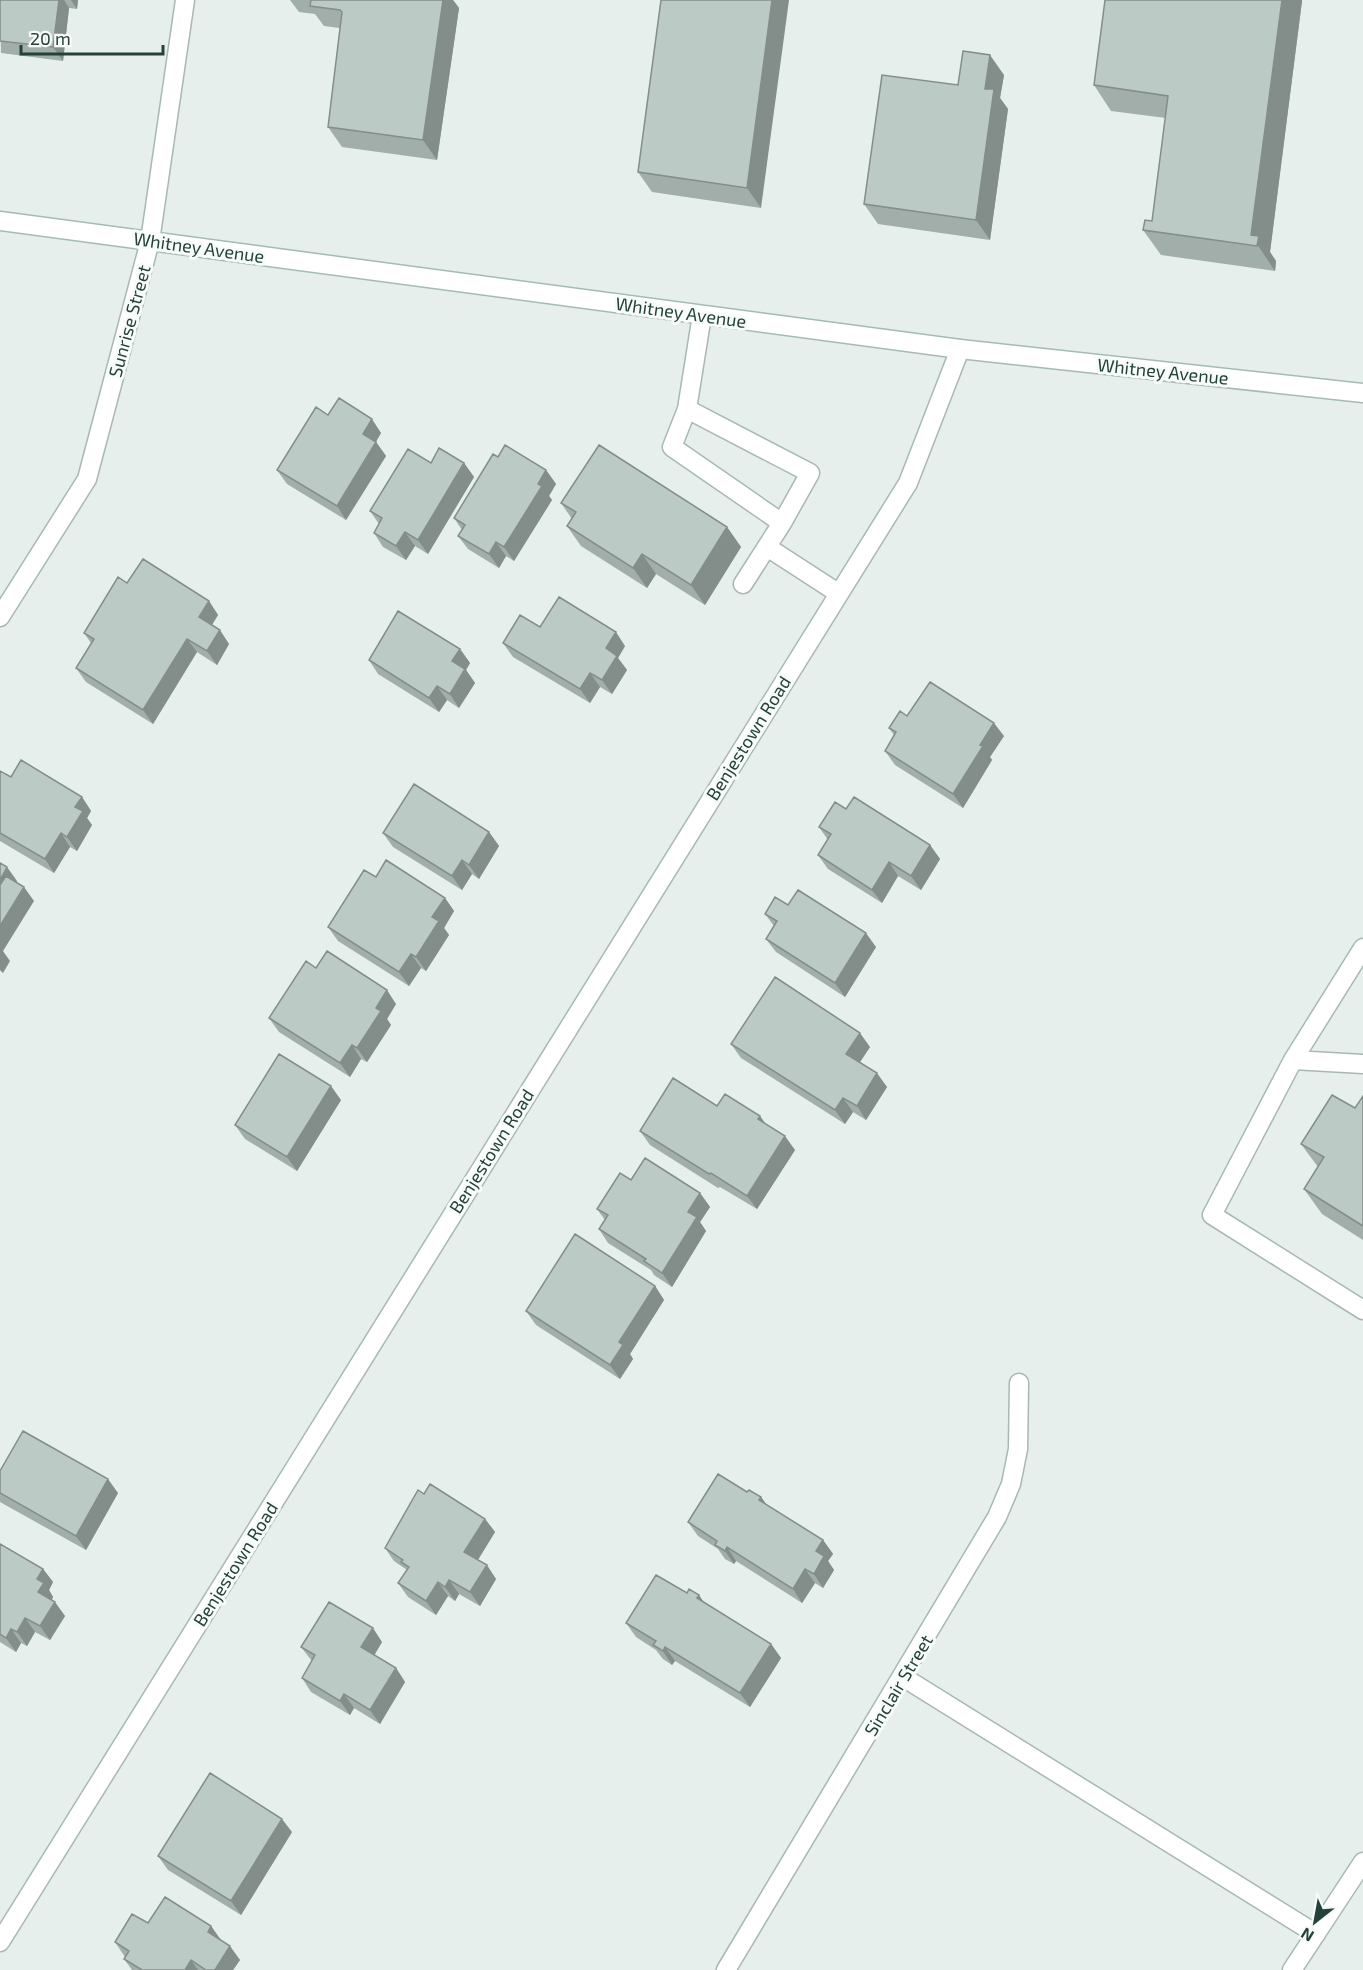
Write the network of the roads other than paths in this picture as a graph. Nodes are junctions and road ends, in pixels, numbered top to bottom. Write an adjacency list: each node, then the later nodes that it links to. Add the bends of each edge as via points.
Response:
1 (185, 0): 3 (street, Sunrise Street)
2 (0, 220): 3 (street, Whitney Avenue)
3 (150, 241): 4 (street, Whitney Avenue); 12 (street, Sunrise Street, via 87,479)
4 (702, 315): 5 (street, Whitney Avenue); 7 (street)
5 (960, 349): 6 (street, Whitney Avenue); 11 (street, Benjestown Road, via 908,483)
6 (1363, 393)
7 (687, 409): 8 (street, via 672,447); 8 (street, via 810,473)
8 (782, 523): 9 (street)
9 (767, 547): 10 (street); 11 (street)
10 (743, 584)
11 (838, 593): 21 (street, Benjestown Road)
12 (0, 617)
13 (1363, 948): 14 (street)
14 (1293, 1060): 15 (street); 16 (street, via 1212,1215)
15 (1363, 1064)
16 (1363, 1310)
17 (1019, 1383): 18 (street, Sinclair Street, via 1018,1449 1011,1484 997,1517)
18 (903, 1677): 20 (street); 22 (street, Sinclair Street)
19 (1363, 1862): 20 (street)
20 (1316, 1934): 23 (street)
21 (0, 1942)
22 (726, 1970)
23 (1292, 1970)

